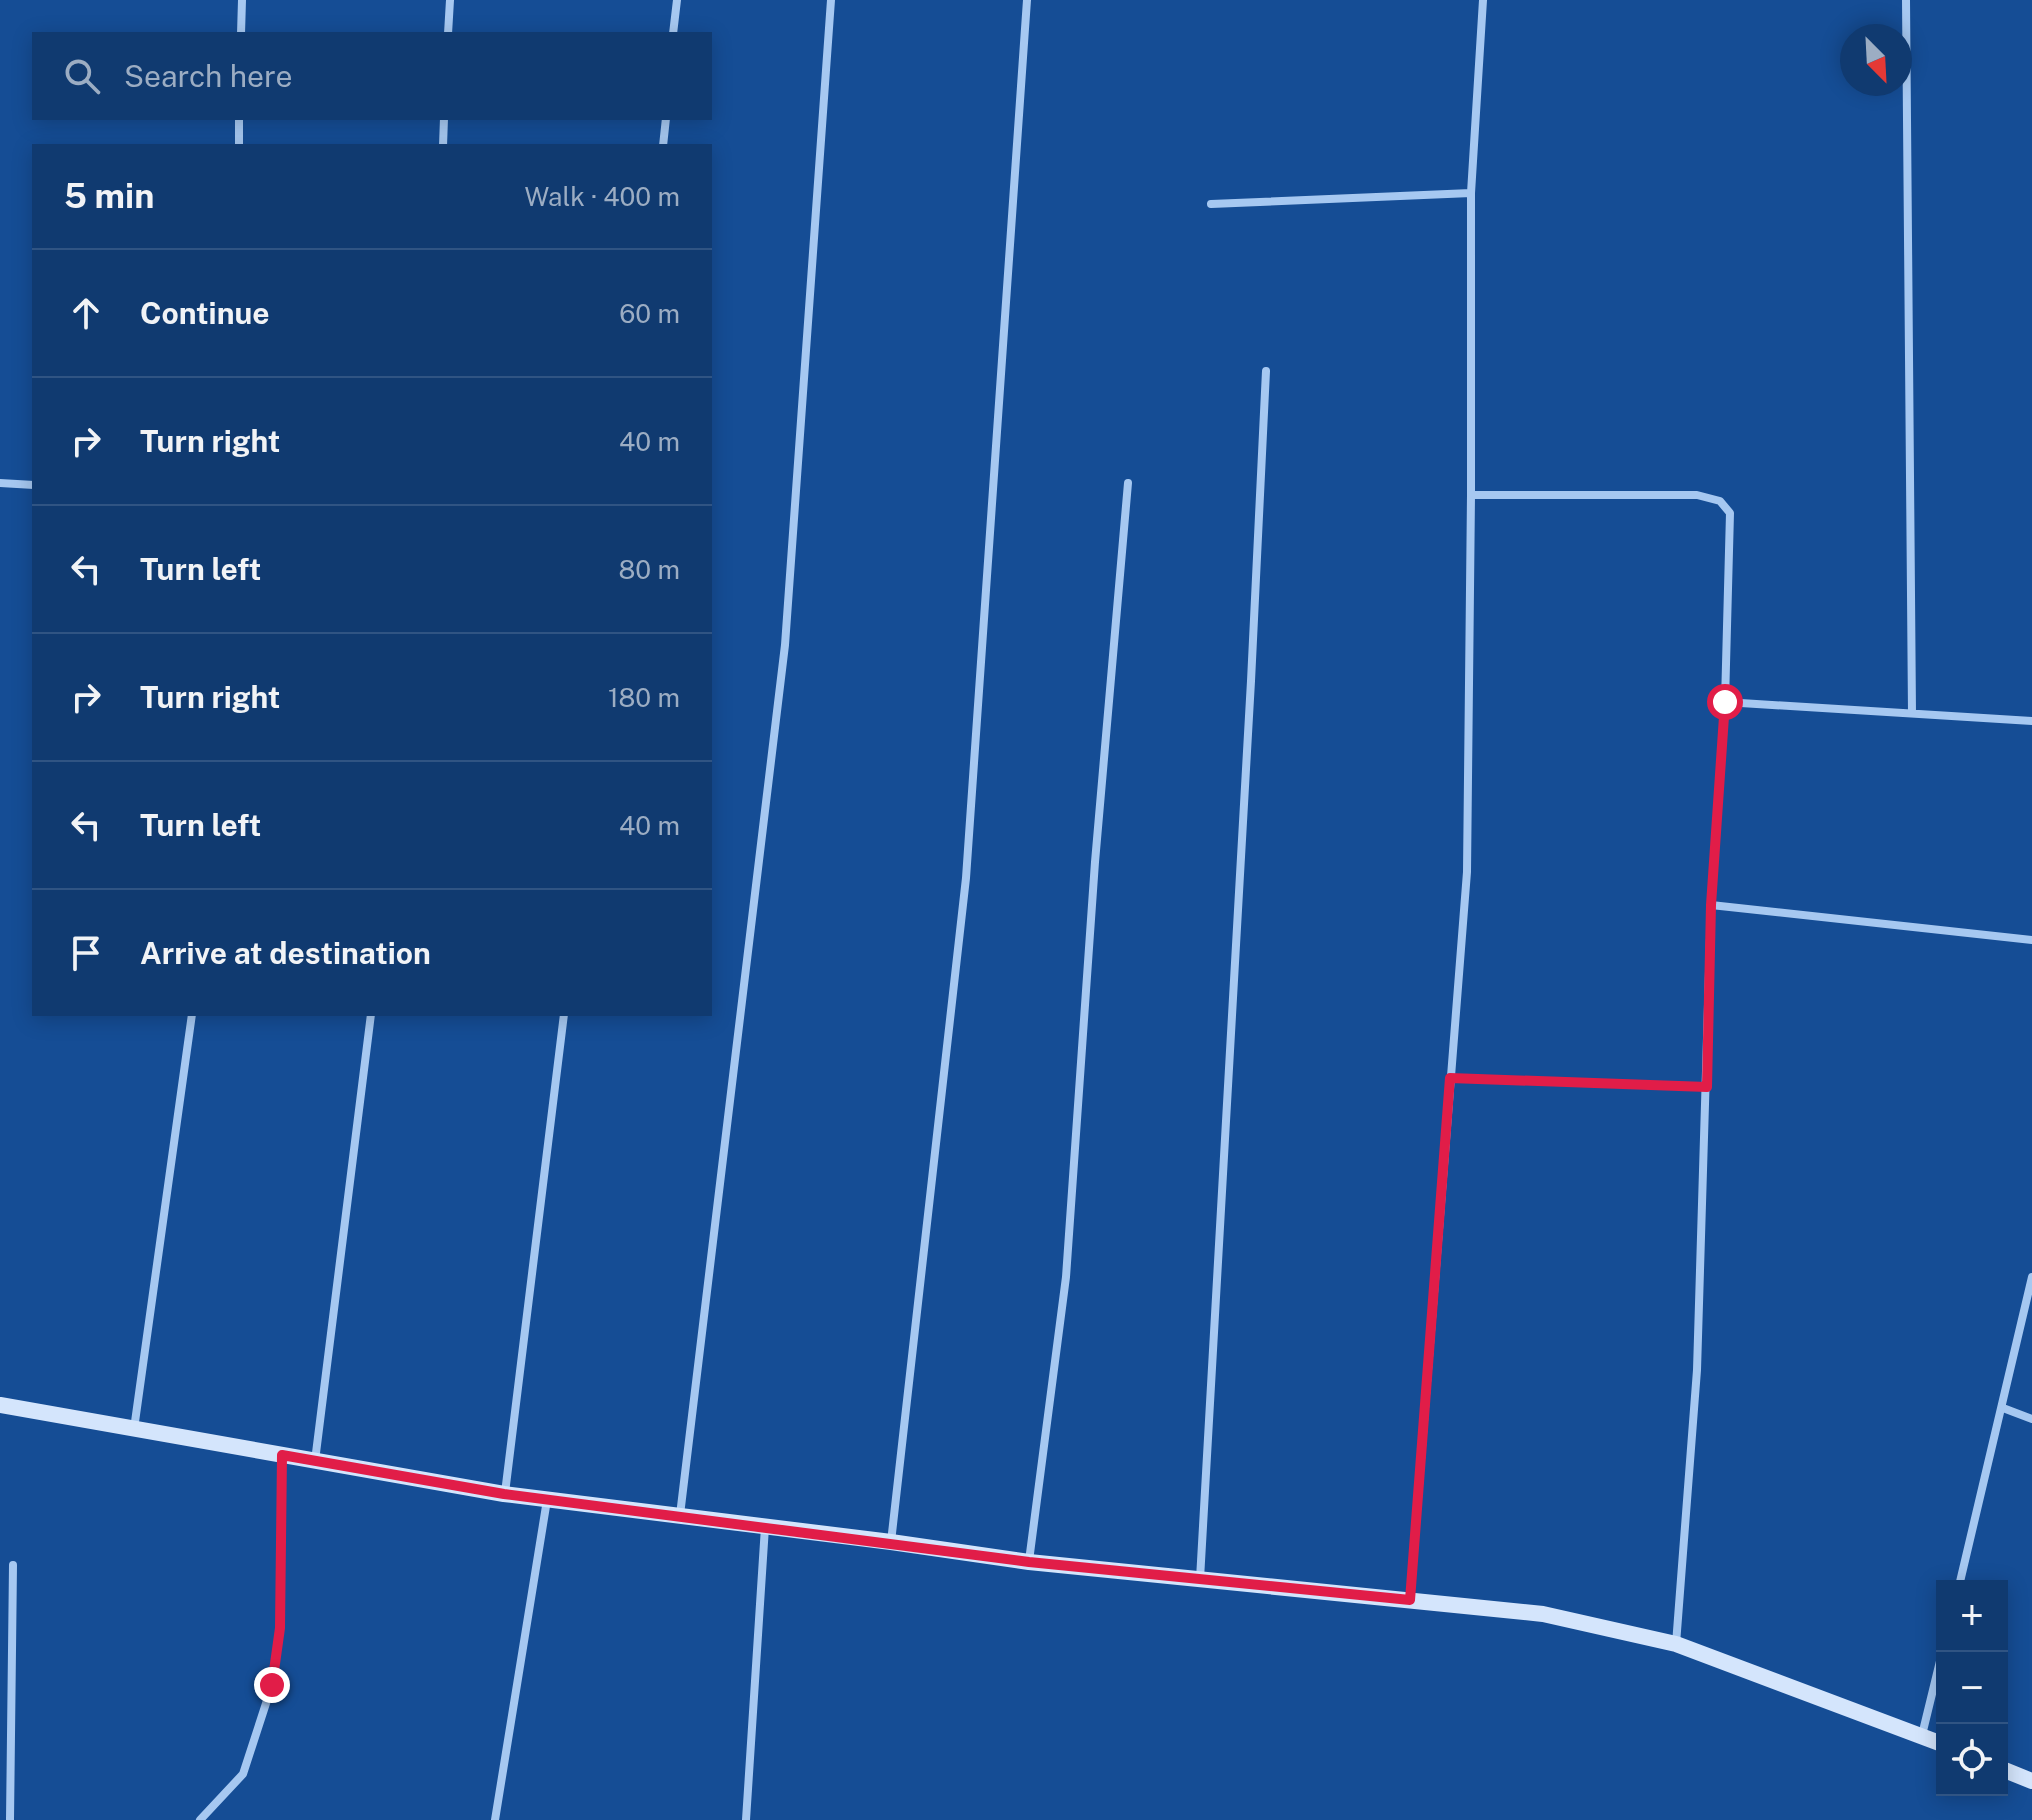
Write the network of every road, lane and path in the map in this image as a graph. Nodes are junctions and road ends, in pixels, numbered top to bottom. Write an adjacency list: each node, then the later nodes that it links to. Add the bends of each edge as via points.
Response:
1 (242, 0): 8 (street)
2 (450, 0): 9 (street)
3 (677, 0): 10 (street)
4 (831, 0): 43 (street, via 785,645)
5 (1027, 0): 45 (street, via 966,878)
6 (1483, 0): 17 (street)
7 (1906, 0): 25 (street)
8 (241, 32)
9 (448, 32)
10 (673, 32)
11 (239, 120): 14 (street)
12 (444, 120): 15 (street)
13 (666, 120): 16 (street)
14 (239, 144)
15 (443, 144)
16 (663, 144)
17 (1471, 193): 18 (street); 23 (street)
18 (1211, 204)
19 (1266, 371): 48 (street)
20 (0, 483): 22 (street)
21 (1128, 483): 46 (street, via 1066,1277)
22 (32, 485)
23 (1471, 495): 24 (street, via 1697,495 1725,505 1731,523); 32 (street, via 1467,872)
24 (1725, 702): 25 (street); 27 (street)
25 (1912, 713): 26 (street)
26 (2032, 721)
27 (1711, 905): 28 (street); 33 (street)
28 (2032, 940)
29 (192, 1016): 38 (street)
30 (371, 1016): 40 (street)
31 (564, 1016): 41 (street)
32 (1450, 1078): 33 (street); 50 (street)
33 (1707, 1087): 51 (street, via 1697,1370)
34 (2032, 1277): 36 (street)
35 (0, 1405): 38 (street)
36 (2003, 1408): 37 (street); 49 (street)
37 (2032, 1419)
38 (134, 1429): 39 (street)
39 (282, 1455): 40 (street); 58 (street, via 280,1628 272,1685 243,1774)
40 (315, 1461): 41 (street)
41 (504, 1494): 42 (street)
42 (547, 1499): 43 (street); 59 (street)
43 (680, 1516): 44 (street)
44 (765, 1526): 45 (street); 60 (street)
45 (891, 1542): 46 (street)
46 (1029, 1562): 48 (street)
47 (13, 1565): 57 (street)
48 (1200, 1580): 50 (street)
49 (1960, 1580)
50 (1410, 1600): 51 (street, via 1543,1614)
51 (1676, 1644): 53 (street)
52 (1936, 1678): 53 (street)
53 (1922, 1735): 54 (street)
54 (1936, 1741)
55 (2008, 1771): 56 (street)
56 (2032, 1781)
57 (10, 1820)
58 (200, 1820)
59 (495, 1820)
60 (746, 1820)

